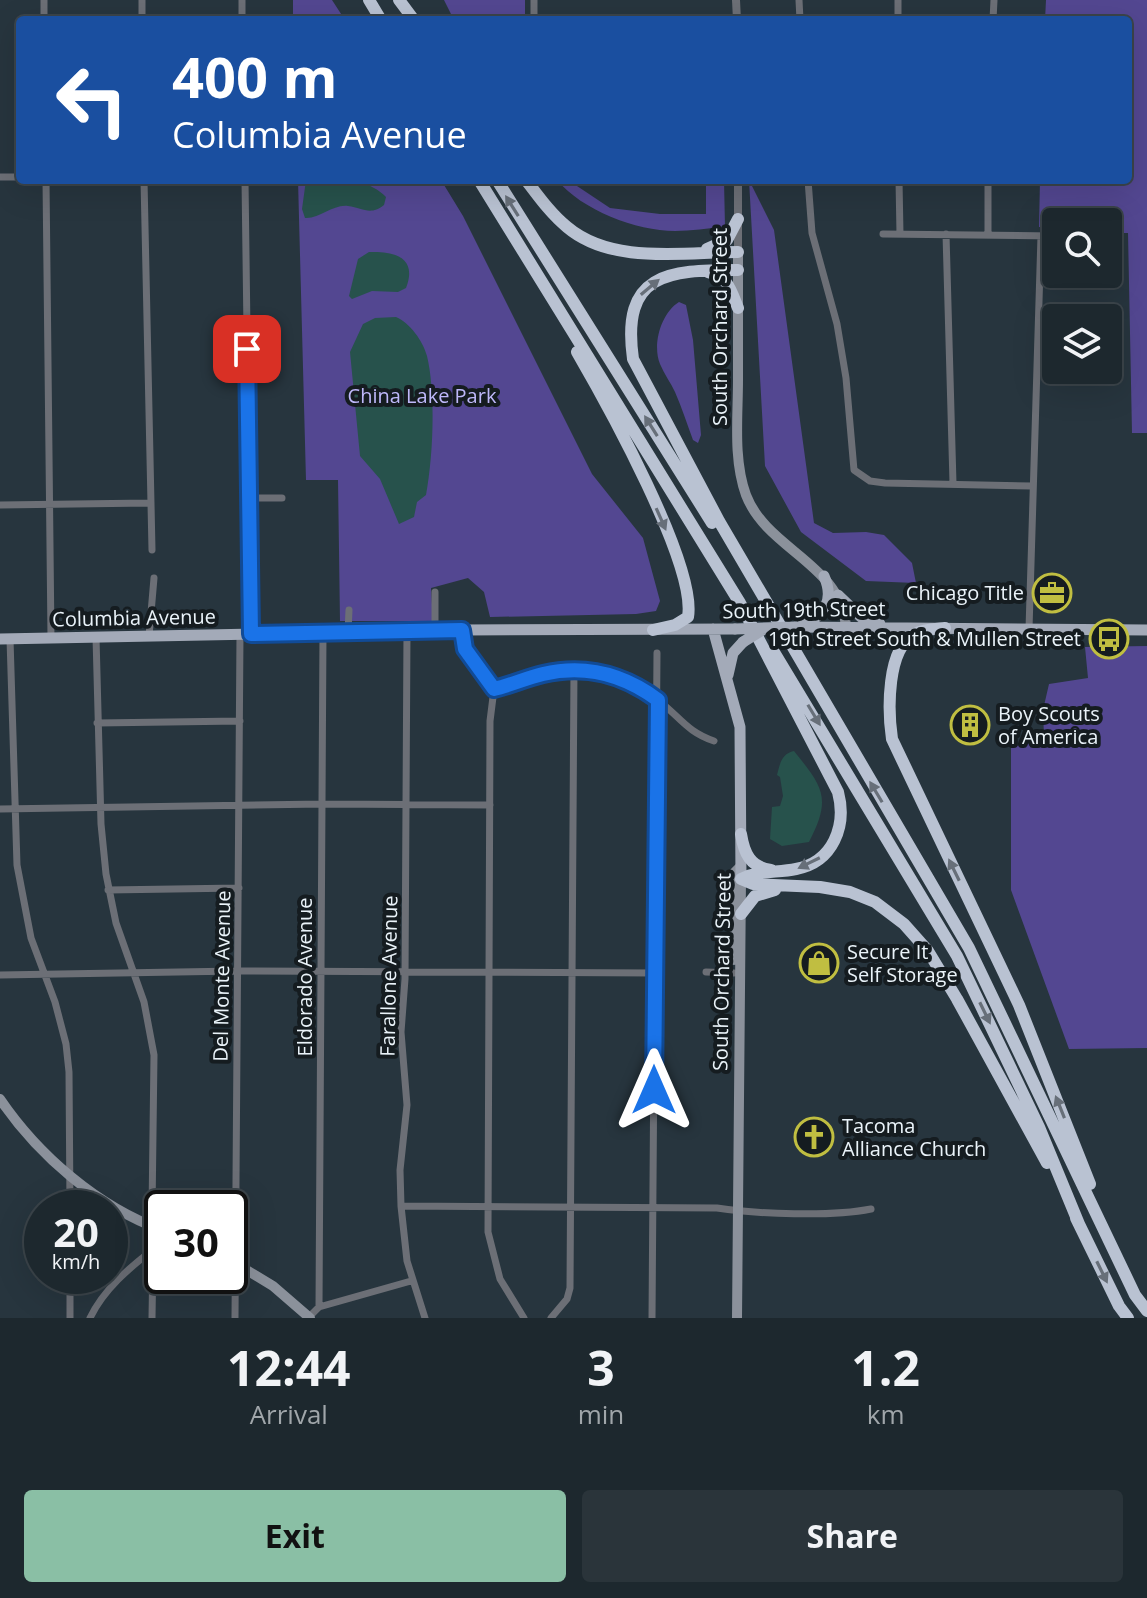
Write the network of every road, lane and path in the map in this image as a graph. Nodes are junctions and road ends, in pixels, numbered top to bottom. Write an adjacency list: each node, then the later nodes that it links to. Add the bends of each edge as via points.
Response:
1 (397, 0): 2 (highway)
2 (411, 16)
3 (46, 184): 32 (street)
4 (144, 184): 30 (street)
5 (245, 184): 28 (street, Del Monte Avenue)
6 (480, 184): 38 (highway)
7 (480, 184): 48 (highway, one-way to 48, via 617,423 673,545 688,617)
8 (500, 184): 60 (highway, one-way to 8)
9 (521, 184): 21 (highway, via 556,227 595,250 631,258)
10 (529, 184): 21 (highway, via 568,228 597,245 621,251)
11 (738, 184): 15 (street, South Orchard Street)
12 (808, 184): 26 (street, via 812,233 848,387 851,460 857,474 885,483)
13 (899, 184): 17 (street)
14 (988, 184): 19 (street)
15 (738, 219): 21 (highway, via 727,240); 22 (street, South Orchard Street)
16 (883, 234): 17 (street)
17 (900, 234): 18 (street)
18 (946, 234): 19 (street); 26 (street)
19 (988, 234): 20 (street)
20 (1041, 236): 27 (street)
21 (691, 252): 22 (highway)
22 (738, 252): 24 (main road, South Orchard Street)
23 (697, 270): 24 (highway); 25 (highway, via 718,274 727,282); 60 (highway, one-way to 23, via 633,359 629,331 641,293 676,272)
24 (738, 270): 25 (main road, South Orchard Street)
25 (738, 308): 34 (main road, South Orchard Street, via 738,441 745,490 763,524)
26 (953, 483): 27 (street)
27 (1032, 486): 46 (street)
28 (249, 498): 29 (street); 54 (street, Del Monte Avenue)
29 (282, 498)
30 (149, 503): 32 (street); 33 (street)
31 (0, 505): 32 (street)
32 (50, 505): 57 (street)
33 (152, 550)
34 (824, 576): 37 (main road, South Orchard Street); 40 (main road, via 824,611)
35 (154, 578): 55 (street)
36 (435, 592): 51 (street)
37 (838, 595): 41 (main road, South Orchard Street); 42 (main road, via 861,617)
38 (740, 603): 76 (highway, one-way to 76, via 842,806 837,838 826,852 804,867); 106 (highway, one-way to 106, via 793,680 957,956)
39 (349, 610): 52 (street)
40 (802, 626): 41 (main road, South 19th Street); 45 (main road, South 19th Street, bridge)
41 (846, 627): 42 (main road, South 19th Street)
42 (888, 628): 43 (main road, South 19th Street)
43 (945, 628): 46 (main road, South 19th Street); 108 (highway, one-way to 43, via 1019,1005 892,739 891,685 903,643 921,631)
44 (713, 629): 45 (main road, South 19th Street, bridge); 48 (main road, South 19th Street); 62 (main road, South Orchard Street)
45 (764, 629): 62 (main road, bridge, via 733,653)
46 (1029, 629): 49 (main road, South 19th Street)
47 (462, 630): 48 (main road, South 19th Street); 51 (main road, Columbia Avenue); 63 (street, via 465,649)
48 (653, 630)
49 (1147, 630)
50 (407, 631): 51 (main road, Columbia Avenue); 52 (main road, Columbia Avenue); 70 (street, Farallone Avenue)
51 (435, 631)
52 (348, 632): 53 (main road, Columbia Avenue)
53 (323, 633): 54 (main road, Columbia Avenue); 68 (street, Eldorado Avenue)
54 (246, 634): 55 (main road, Columbia Avenue); 65 (street, Del Monte Avenue)
55 (149, 636): 56 (main road, Columbia Avenue)
56 (96, 637): 57 (main road, Columbia Avenue); 66 (street)
57 (51, 638): 58 (main road, Columbia Avenue)
58 (5, 639): 74 (street)
59 (657, 653): 64 (street)
60 (797, 658): 108 (highway, one-way to 60, via 969,948)
61 (574, 669): 63 (street); 64 (street, via 615,676); 88 (street)
62 (727, 676): 75 (main road, South Orchard Street, via 741,739)
63 (494, 689): 71 (street)
64 (658, 700): 67 (street, via 687,728); 89 (street)
65 (240, 721): 66 (street); 69 (street, Del Monte Avenue)
66 (97, 723): 72 (street)
67 (714, 741)
68 (323, 804): 69 (street); 70 (street); 83 (street, Eldorado Avenue)
69 (239, 805): 72 (street); 79 (street, Del Monte Avenue)
70 (407, 805): 71 (street); 84 (street, Farallone Avenue)
71 (490, 805): 85 (street)
72 (101, 808): 74 (street); 80 (street)
73 (0, 809): 74 (street)
74 (14, 809): 91 (street, via 23,901)
75 (741, 834): 76 (highway, via 751,861); 77 (main road, South Orchard Street)
76 (778, 871): 77 (highway)
77 (741, 873): 78 (highway, via 753,884); 81 (main road, South Orchard Street); 90 (main road, via 734,873)
78 (801, 886): 81 (highway, via 761,893); 106 (highway, via 850,892 875,902 919,939)
79 (239, 888): 80 (street); 82 (street, Del Monte Avenue)
80 (108, 890): 87 (street)
81 (741, 914): 93 (main road, South Orchard Street)
82 (237, 971): 83 (street); 87 (street); 98 (street, Del Monte Avenue)
83 (321, 971): 84 (street); 114 (street, Eldorado Avenue)
84 (404, 972): 85 (street); 99 (street, Farallone Avenue, via 407,1105)
85 (488, 972): 88 (street); 100 (street)
86 (706, 972): 90 (street)
87 (134, 973): 91 (street); 97 (street, via 154,1055)
88 (572, 973): 89 (street); 101 (street)
89 (655, 973): 102 (street)
90 (734, 973): 93 (main road)
91 (45, 974): 92 (street); 95 (street, via 68,1058)
92 (0, 975)
93 (739, 984): 104 (main road, South Orchard Street)
94 (1, 1102): 95 (main road)
95 (70, 1174): 96 (street); 105 (main road)
96 (70, 1190)
97 (152, 1190)
98 (234, 1190)
99 (401, 1206): 100 (street); 110 (street, Farallone Avenue)
100 (486, 1207): 101 (street); 122 (street, via 494,1263)
101 (570, 1207): 102 (street); 123 (street, via 568,1295)
102 (653, 1207): 104 (street); 124 (street)
103 (871, 1209): 104 (street)
104 (738, 1211): 125 (main road, South Orchard Street)
105 (144, 1222)
106 (1079, 1224): 126 (highway, one-way to 126)
107 (144, 1257): 117 (street, via 116,1281)
108 (1118, 1258): 115 (highway)
109 (248, 1271): 120 (main road)
110 (411, 1281): 114 (street); 121 (street, Farallone Avenue)
111 (70, 1294): 116 (street)
112 (153, 1294): 118 (street)
113 (234, 1294): 119 (street, Del Monte Avenue)
114 (319, 1307): 120 (street)
115 (1147, 1311)
116 (70, 1318)
117 (90, 1318)
118 (152, 1318)
119 (235, 1318)
120 (310, 1318)
121 (425, 1318)
122 (524, 1318)
123 (551, 1318)
124 (652, 1318)
125 (737, 1318)
126 (1128, 1318)

